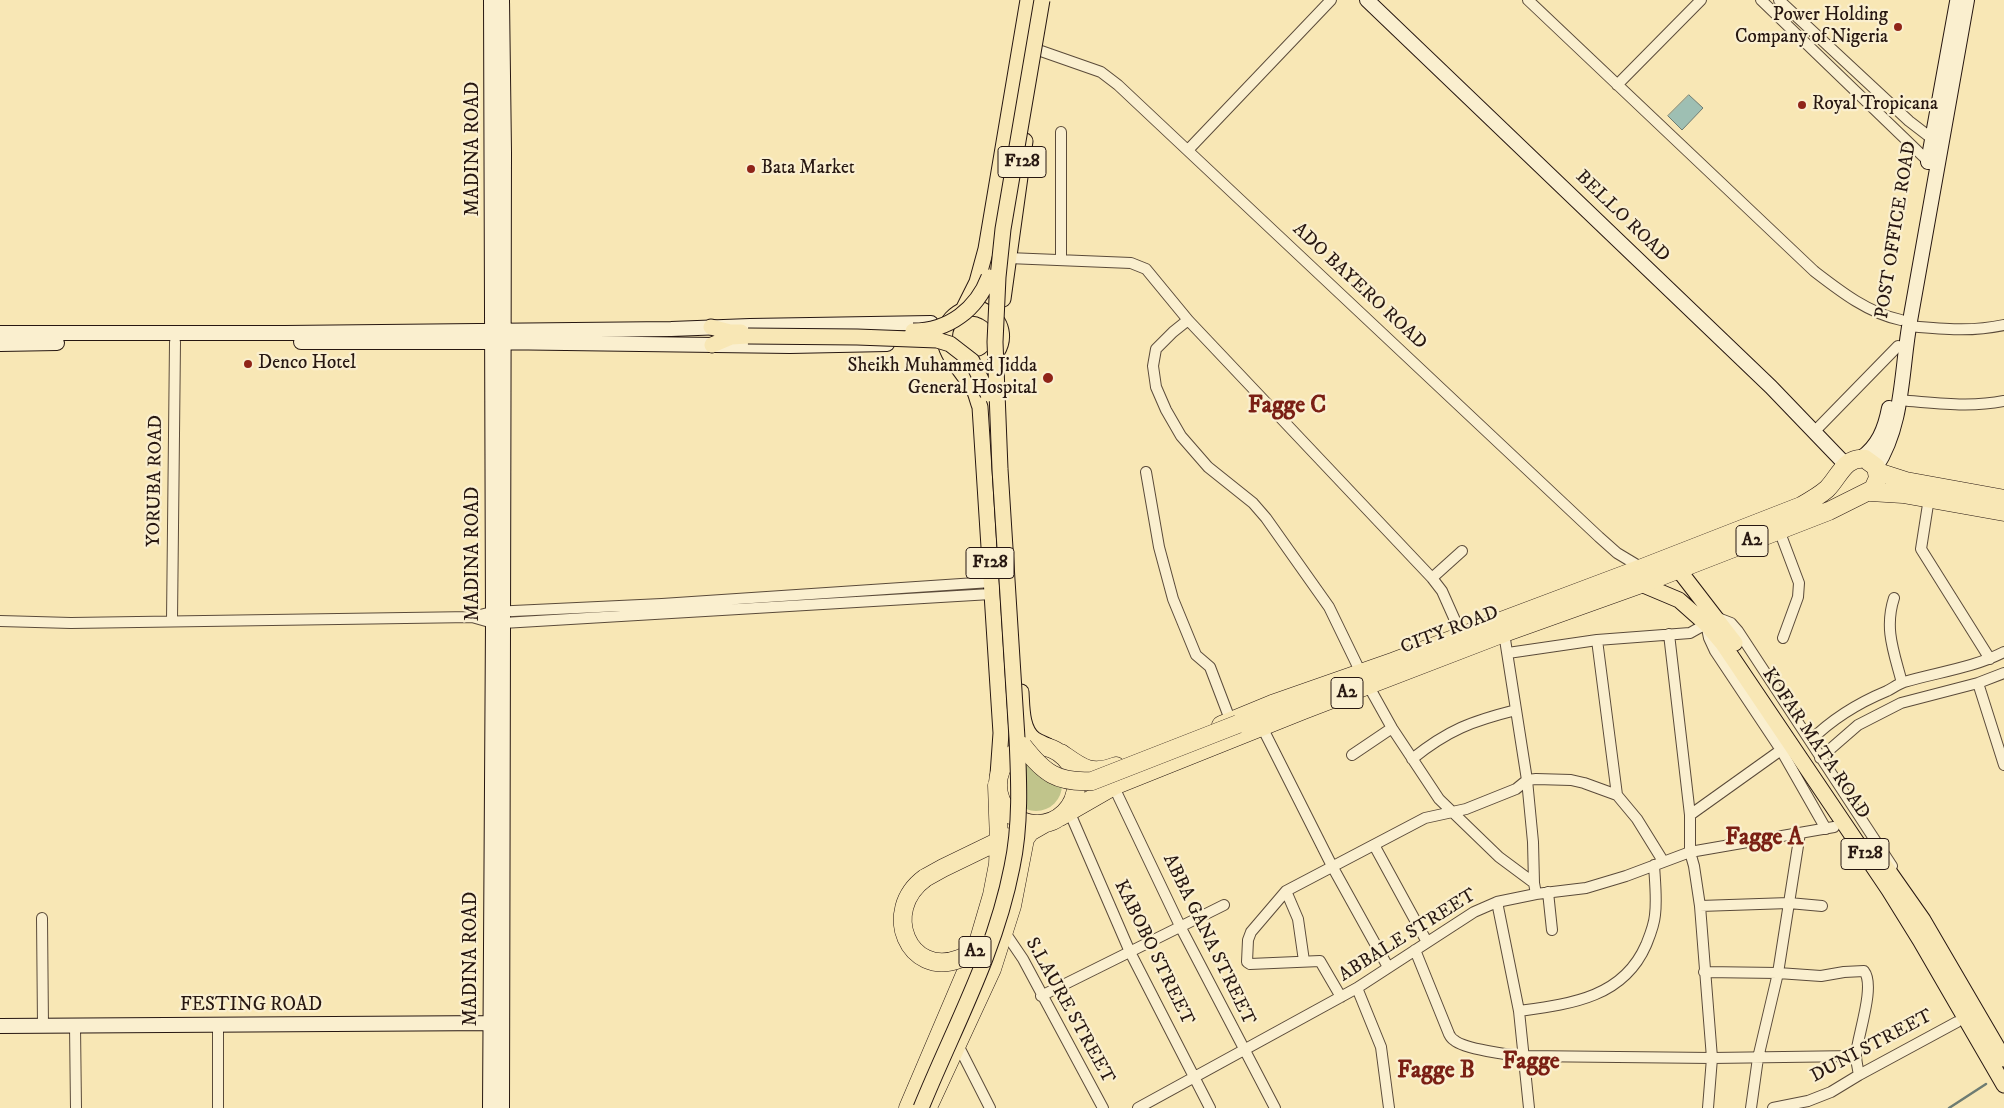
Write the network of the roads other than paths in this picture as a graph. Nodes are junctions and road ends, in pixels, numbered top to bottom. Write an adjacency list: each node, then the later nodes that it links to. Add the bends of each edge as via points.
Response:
1 (491, 0): 35 (main road, MADINA ROAD)
2 (502, 0): 35 (main road, MADINA ROAD, via 504,131)
3 (1028, 0): 26 (main road, F128, via 986,249)
4 (1033, 0): 25 (main road)
5 (1042, 0): 81 (main road, bridge, via 1003,230 995,342 1000,469)
6 (1048, 0): 15 (main road, F128)
7 (1331, 0): 21 (street)
8 (1367, 0): 45 (main road, BELLO ROAD, via 1765,381)
9 (1528, 0): 18 (street)
10 (1701, 0): 18 (street)
11 (1761, 0): 17 (street)
12 (1779, 0): 16 (street)
13 (1957, 0): 20 (main road, POST OFFICE ROAD)
14 (1967, 0): 20 (main road, POST OFFICE ROAD)
15 (1041, 51): 21 (street, ADO BAYERO ROAD, via 1101,72); 23 (main road, F128)
16 (1834, 51): 17 (street); 20 (street, via 1909,121)
17 (1825, 60): 22 (street)
18 (1617, 85): 29 (street, via 1814,271 1877,314)
19 (1061, 132): 24 (street)
20 (1936, 141): 22 (main road, POST OFFICE ROAD)
21 (1188, 150): 56 (street, ADO BAYERO ROAD)
22 (1932, 164): 29 (main road, POST OFFICE ROAD)
23 (1008, 258): 24 (street); 30 (main road, F128)
24 (1061, 260): 27 (street, via 1138,264 1146,269)
25 (989, 276): 34 (main road, bridge, via 984,290 967,312 938,328); 42 (main road, bridge)
26 (963, 310): 28 (main road, F128); 30 (main road, via 980,309)
27 (1188, 320): 57 (street); 73 (street, via 1156,349 1155,380 1166,410 1181,436 1208,467 1266,518 1329,607)
28 (949, 321): 32 (main road); 41 (main road, via 944,334)
29 (1905, 323): 31 (street, via 1960,330); 40 (main road, POST OFFICE ROAD); 43 (main road, POST OFFICE ROAD)
30 (1000, 325): 36 (main road, F128)
31 (2004, 326)
32 (711, 327): 34 (main road); 35 (main road)
33 (0, 333): 35 (main road)
34 (748, 334): 39 (main road); 42 (main road, bridge, via 937,340 950,344 972,361)
35 (498, 337): 37 (main road); 39 (main road); 60 (main road, MADINA ROAD)
36 (1002, 340): 41 (main road, via 992,359 982,364 961,364); 82 (main road, F128, via 1002,400 1022,710 1028,733)
37 (175, 342): 38 (main road); 61 (street, YORUBA ROAD)
38 (0, 344)
39 (712, 345): 41 (main road, via 911,344)
40 (1898, 346): 45 (street); 46 (main road, POST OFFICE ROAD, via 1883,432 1876,444)
41 (950, 354): 58 (main road, F128, via 975,392 980,407)
42 (988, 394): 115 (main road, via 1011,782 1004,864)
43 (1899, 400): 44 (street, via 1949,404); 47 (main road, POST OFFICE ROAD, via 1896,423)
44 (2004, 401)
45 (1814, 432): 46 (main road, BELLO ROAD)
46 (1850, 464): 47 (highway, via 1869,460); 49 (highway, via 1842,481 1845,487 1855,494); 56 (highway, CITY ROAD / A2, via 1818,497)
47 (1877, 469): 49 (highway, via 1876,484); 51 (highway, via 1906,481)
48 (1146, 472): 78 (street, via 1159,547 1174,600 1196,656 1210,667)
49 (1866, 493): 50 (highway, CITY ROAD / A2, via 1890,492); 53 (highway, CITY ROAD / A2)
50 (1929, 498): 52 (highway, CITY ROAD / A2); 71 (street, via 1921,549)
51 (2004, 499)
52 (2004, 512)
53 (1779, 530): 55 (highway, CITY ROAD / A2); 67 (street, via 1799,583 1798,597)
54 (1462, 551): 57 (street)
55 (1678, 569): 56 (highway, CITY ROAD / A2); 63 (main road, KOFAR MATA ROAD / F128)
56 (1642, 576): 63 (main road, KOFAR MATA ROAD / F128); 64 (highway, CITY ROAD / A2); 66 (highway, CITY ROAD / A2)
57 (1432, 578): 66 (street)
58 (991, 588): 60 (street, via 662,604); 89 (main road, F128, via 1000,733)
59 (1894, 598): 74 (street, via 1889,630)
60 (498, 617): 61 (street); 127 (main road, MADINA ROAD)
61 (172, 620): 62 (street)
62 (0, 621)
63 (1715, 624): 65 (street, via 1690,633); 80 (street, via 1731,623 1738,631); 83 (street, via 1709,638); 139 (main road, KOFAR MATA ROAD / F128, via 1922,920); 142 (main road, KOFAR MATA ROAD / F128, via 1889,890)
64 (1504, 633): 70 (street); 73 (highway, CITY ROAD / A2)
65 (1669, 634): 68 (street); 94 (street)
66 (1462, 636): 73 (highway, CITY ROAD / A2)
67 (1784, 638)
68 (1597, 640): 70 (street); 92 (street)
69 (2004, 652): 71 (street)
70 (1508, 654): 76 (street)
71 (1990, 659): 74 (street)
72 (2004, 673): 75 (street)
73 (1364, 679): 77 (highway, CITY ROAD / A2); 79 (street)
74 (1902, 683): 80 (street, via 1868,698 1827,724)
75 (1978, 684): 85 (street, via 1901,703 1858,725); 87 (street)
76 (1516, 710): 86 (street, via 1466,725 1436,740); 90 (street)
77 (1257, 720): 78 (highway); 91 (highway, CITY ROAD / A2); 101 (street)
78 (1234, 723): 81 (highway, bridge, via 1092,781 1057,778 1042,769); 88 (highway)
79 (1392, 728): 84 (street); 86 (street)
80 (1810, 741): 85 (street)
81 (1020, 742): 149 (main road, bridge, via 1018,828 1005,899 983,968)
82 (1054, 750): 88 (highway, via 1088,770); 89 (highway, via 1032,745 1017,750 1005,761); 95 (highway, A2, via 1069,762 1075,773 1076,785 1068,809)
83 (1781, 750): 94 (street); 96 (street, ABBALE STREET, via 1830,828)
84 (1352, 754)
85 (1820, 758): 133 (street, via 1928,921)
86 (1412, 759): 93 (street, via 1439,799)
87 (2004, 766)
88 (1106, 770): 91 (street, ABBA GANA STREET)
89 (998, 780): 95 (highway, via 999,797 1016,819); 97 (highway, A2)
90 (1527, 780): 92 (street, via 1571,780); 93 (street, via 1516,789 1466,809); 102 (street)
91 (1114, 786): 95 (highway, CITY ROAD / A2); 111 (street, ABBA GANA STREET)
92 (1617, 796): 100 (street, via 1637,820)
93 (1452, 811): 98 (street, via 1425,818); 102 (street)
94 (1690, 815): 99 (street)
95 (1051, 819): 97 (highway); 113 (highway, A2, via 1025,839); 117 (street, KABOBO STREET)
96 (1800, 833): 99 (street, ABBALE STREET); 106 (street)
97 (999, 842): 115 (highway, bridge, via 925,878 908,896 901,918 905,935 914,950 934,961 959,959); 147 (highway, A2, via 992,895 977,946)
98 (1374, 845): 101 (street); 114 (street)
99 (1690, 852): 100 (street, ABBALE STREET); 108 (street)
100 (1659, 863): 104 (street, ABBALE STREET, via 1586,888); 125 (street, via 1652,931 1641,957 1628,975 1586,998)
101 (1332, 866): 103 (street); 119 (street)
102 (1535, 888): 104 (street, ABBALE STREET); 105 (street, ABBALE STREET)
103 (1286, 891): 118 (street, via 1298,918); 118 (street, via 1251,932 1246,959 1250,964)
104 (1548, 892): 112 (street)
105 (1497, 902): 114 (street, ABBALE STREET, via 1474,912); 125 (street)
106 (1789, 903): 108 (street); 109 (street); 121 (street)
107 (1224, 905): 111 (street)
108 (1700, 906): 120 (street)
109 (1822, 906)
110 (42, 918): 130 (street)
111 (1181, 928): 117 (street); 134 (street, ABBA GANA STREET)
112 (1552, 930)
113 (1004, 931): 123 (street, S.LAURE STREET, via 1023,959); 132 (highway, A2, via 992,969)
114 (1427, 942): 116 (street, ABBALE STREET)
115 (982, 944): 148 (main road, via 957,1009)
116 (1415, 950): 119 (street, ABBALE STREET); 135 (street, via 1454,1040)
117 (1130, 952): 123 (street); 141 (street, KABOBO STREET)
118 (1304, 961): 124 (street, via 1322,963)
119 (1388, 967): 122 (street, ABBALE STREET)
120 (1704, 972): 121 (street); 137 (street)
121 (1778, 973): 136 (street, via 1822,976 1866,973 1867,995); 138 (street)
122 (1357, 988): 124 (street, ABBALE STREET); 156 (street, via 1381,1047)
123 (1041, 996): 152 (street, S.LAURE STREET)
124 (1341, 997): 134 (street, ABBALE STREET)
125 (1520, 1011): 135 (street)
126 (1957, 1022): 140 (street, DUNI STREET)
127 (497, 1023): 128 (main road, FESTING ROAD); 145 (main road, MADINA ROAD); 146 (main road, MADINA ROAD)
128 (218, 1025): 131 (main road, FESTING ROAD); 144 (street)
129 (0, 1026): 130 (main road, FESTING ROAD)
130 (43, 1026): 131 (main road, FESTING ROAD)
131 (75, 1026): 143 (street)
132 (958, 1045): 150 (highway, A2); 151 (street)
133 (2004, 1048)
134 (1244, 1052): 141 (street, ABBALE STREET); 155 (street, ABBA GANA STREET)
135 (1524, 1056): 137 (street); 157 (street)
136 (1856, 1056): 138 (street); 140 (street)
137 (1712, 1058): 138 (street); 158 (street)
138 (1758, 1058): 159 (street)
139 (2004, 1059)
140 (1859, 1075): 160 (street, DUNI STREET, via 1808,1101)
141 (1195, 1077): 153 (street, ABBALE STREET); 154 (street, KABOBO STREET)
142 (2004, 1085)
143 (76, 1108)
144 (218, 1108)
145 (490, 1108)
146 (502, 1108)
147 (908, 1108)
148 (912, 1108)
149 (921, 1108)
150 (928, 1108)
151 (990, 1108)
152 (1103, 1108)
153 (1138, 1108)
154 (1210, 1108)
155 (1275, 1108)
156 (1389, 1108)
157 (1529, 1108)
158 (1708, 1108)
159 (1751, 1108)
160 (1772, 1108)

